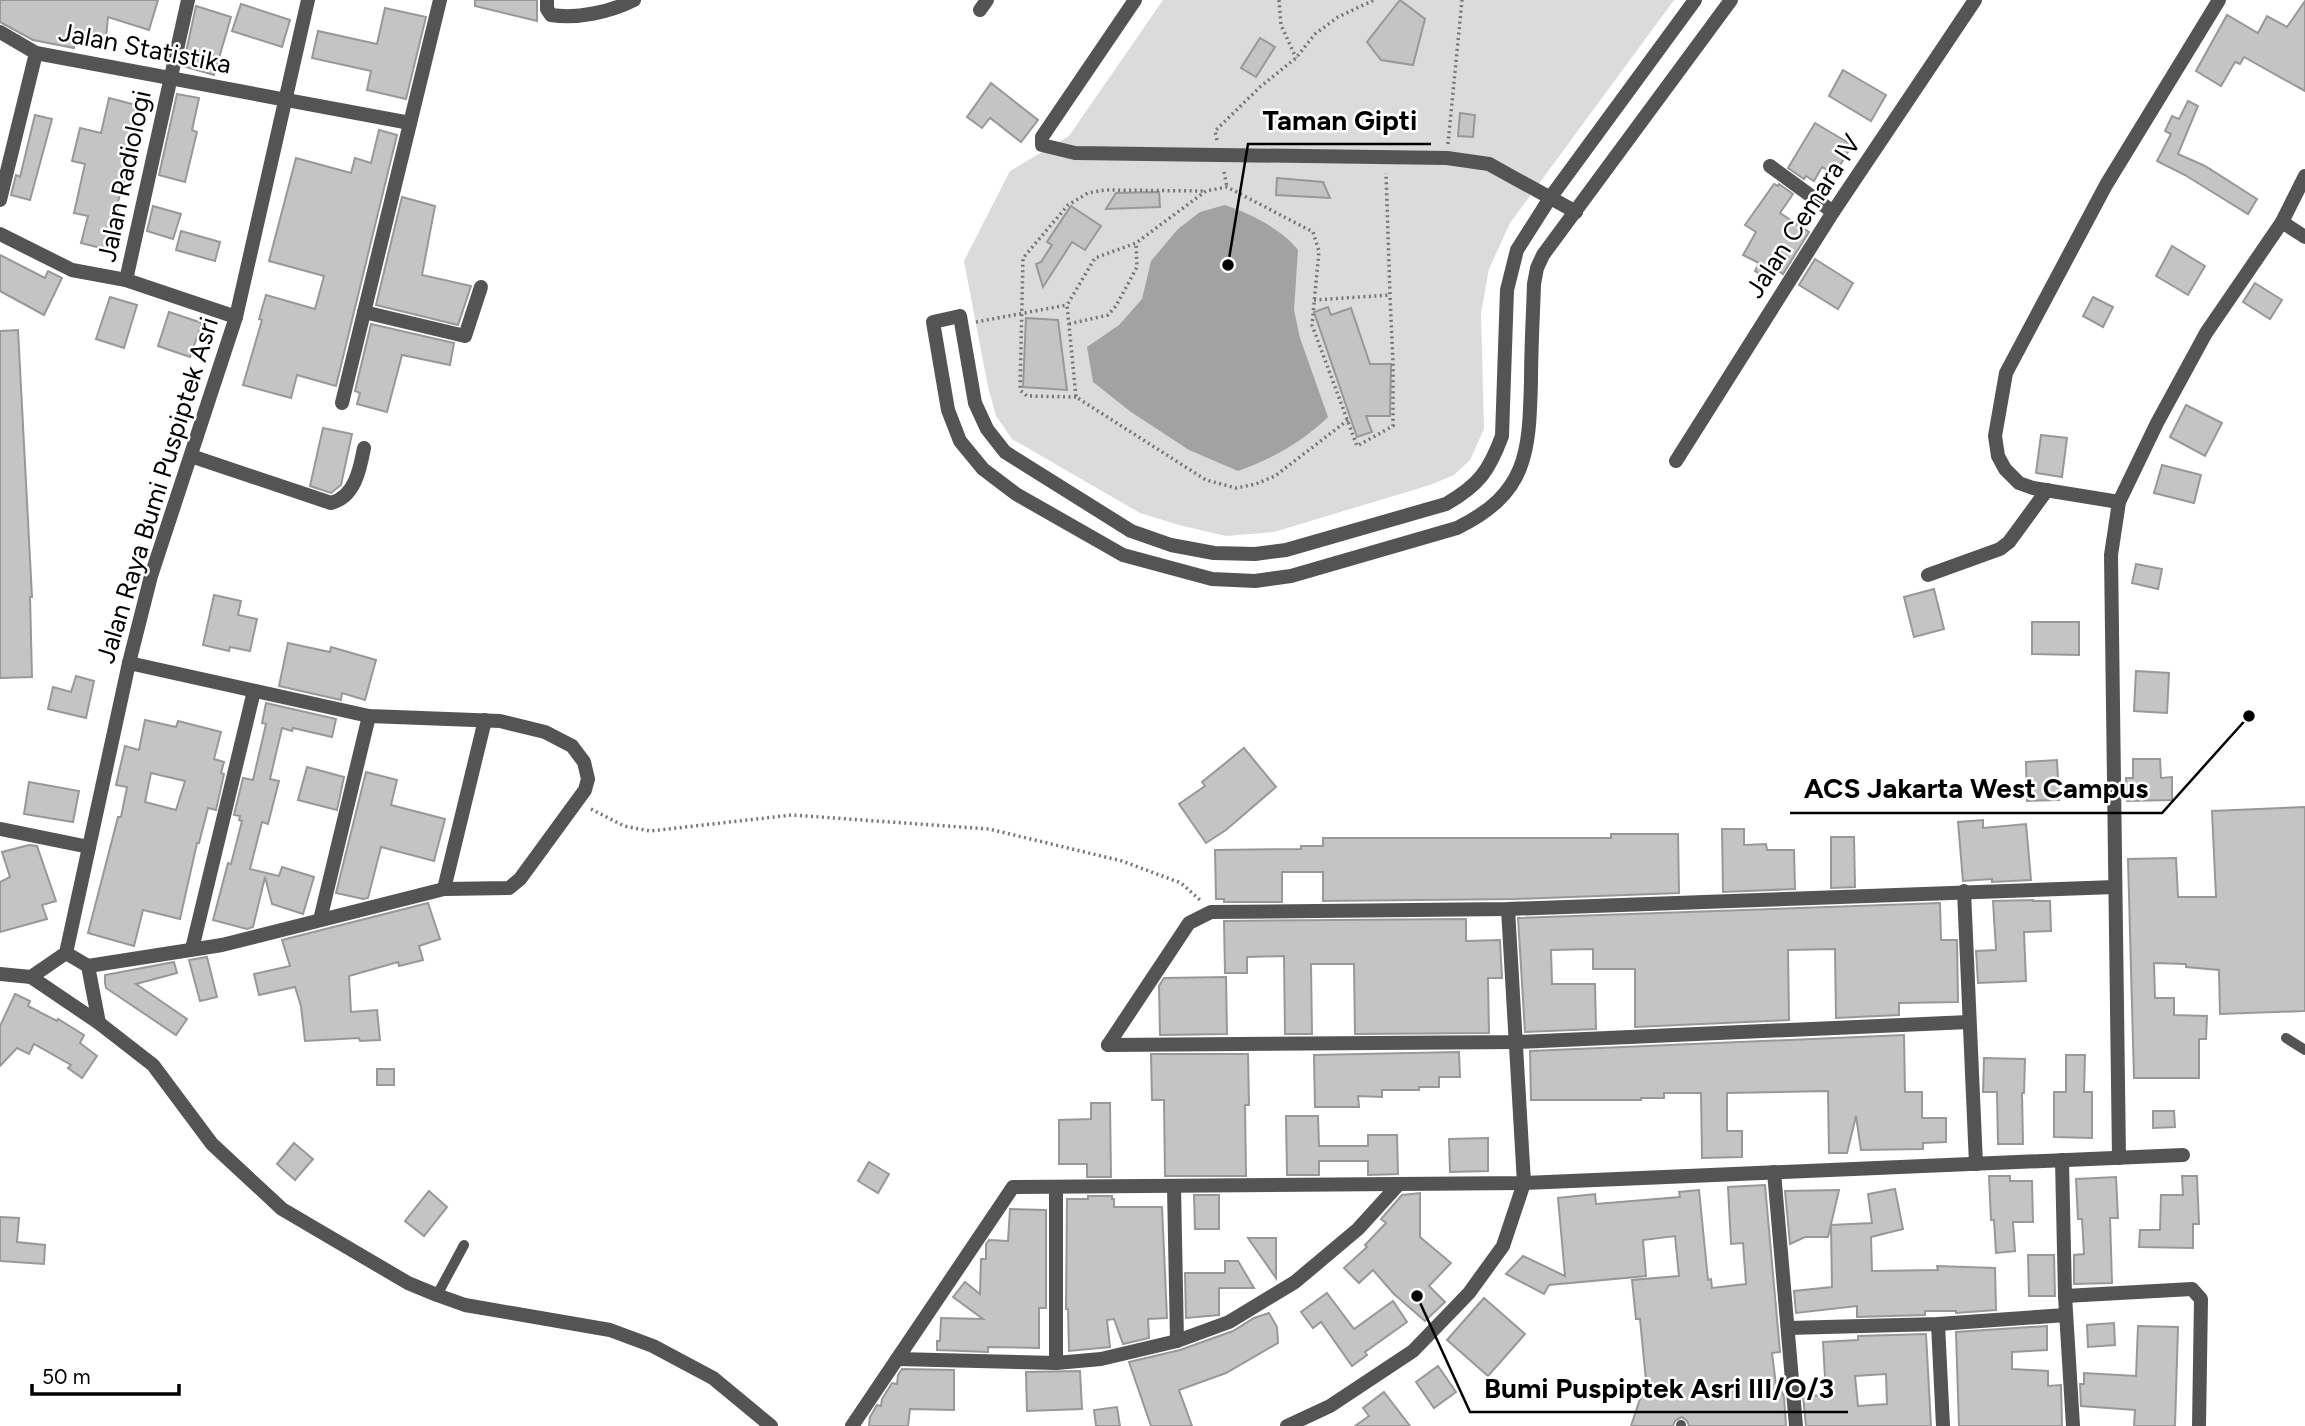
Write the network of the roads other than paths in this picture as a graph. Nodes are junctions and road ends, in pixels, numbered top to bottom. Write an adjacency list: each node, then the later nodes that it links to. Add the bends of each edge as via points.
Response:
1 (188, 0): 13 (street, Jalan Radiologi)
2 (308, 0): 14 (street, Jalan Raya Bumi Puspiptek Asri)
3 (440, 0): 15 (street)
4 (634, 0): 10 (street, via 565,17 551,15)
5 (1135, 0): 18 (street, via 1042,137 1042,145 1075,153 1447,158 1489,164)
6 (1695, 0): 18 (street)
7 (1731, 0): 20 (street)
8 (1975, 0): 21 (street, Jalan Cemara IV)
9 (2220, 0): 33 (street, via 2106,185 2006,373 1995,436 1998,456 2019,483)
10 (546, 2)
11 (0, 33): 12 (street, Jalan Statistika)
12 (36, 52): 13 (street, Jalan Statistika); 19 (street)
13 (170, 78): 14 (street, Jalan Statistika); 25 (street, Jalan Radiologi)
14 (285, 99): 15 (street, Jalan Statistika); 28 (street, Jalan Raya Bumi Puspiptek Asri)
15 (410, 123): 27 (street)
16 (1770, 166): 21 (street)
17 (2305, 176): 22 (street)
18 (1550, 198): 20 (street); 20 (street, via 1511,266 1502,436 1484,474 1469,491 1446,504 1286,550 1255,554 1171,545 1131,531 1005,452 975,403 960,316 933,323 948,410 960,440 983,469 1016,494 1123,555 1212,579 1255,581 1291,576 1457,528 1482,516 1504,495 1521,469 1529,436 1537,268)
19 (0, 200)
20 (1576, 212)
21 (1833, 212): 32 (street, Jalan Cemara IV)
22 (2282, 222): 24 (street); 34 (street, via 2206,333)
23 (0, 234): 25 (street, via 72,270)
24 (2305, 237)
25 (126, 281): 28 (street)
26 (481, 287): 27 (street, via 465,336)
27 (364, 312): 29 (street)
28 (236, 317): 31 (street, Jalan Raya Bumi Puspiptek Asri)
29 (342, 403)
30 (365, 448): 31 (street, via 349,492 331,503)
31 (191, 456): 36 (street, Jalan Raya Bumi Puspiptek Asri)
32 (1676, 461)
33 (2047, 490): 34 (street); 35 (street, via 2000,549)
34 (2119, 502): 42 (street, via 2111,555)
35 (1928, 575)
36 (128, 663): 37 (street); 41 (street, Jalan Raya Bumi Puspiptek Asri)
37 (254, 691): 38 (street); 47 (street)
38 (369, 716): 39 (street); 46 (street)
39 (485, 720): 43 (street); 43 (street, via 545,732 572,746 584,762 588,779 520,879 509,887)
40 (1, 830): 41 (street)
41 (89, 848): 48 (street, Jalan Raya Bumi Puspiptek Asri)
42 (2115, 887): 44 (street); 58 (street)
43 (444, 889): 46 (street)
44 (1964, 891): 45 (street); 52 (street)
45 (1508, 909): 55 (street); 55 (street, via 1211,912 1189,923 1108,1045)
46 (320, 920): 47 (street)
47 (192, 949): 49 (street)
48 (66, 953): 49 (street); 51 (street)
49 (88, 966): 53 (street)
50 (0, 974): 51 (street)
51 (31, 977): 53 (street)
52 (1969, 1022): 55 (street); 60 (street)
53 (99, 1023): 67 (street, via 153,1065 212,1144 282,1209 408,1283)
54 (2286, 1038): 56 (lane)
55 (1516, 1042): 62 (street)
56 (2305, 1050)
57 (2183, 1155): 58 (street)
58 (2119, 1158): 59 (street)
59 (2062, 1160): 60 (street); 68 (street)
60 (1976, 1164): 61 (street)
61 (1774, 1172): 62 (street); 71 (street)
62 (1524, 1183): 63 (street); 77 (street, via 1503,1246 1469,1293 1413,1351 1330,1406)
63 (1398, 1185): 64 (street); 72 (street, via 1358,1229 1295,1282 1229,1322)
64 (1174, 1186): 65 (street); 72 (street)
65 (1056, 1187): 73 (street, via 1013,1187); 74 (street)
66 (464, 1245): 67 (lane)
67 (437, 1295): 75 (street, via 465,1305 610,1330 653,1346 713,1378)
68 (2065, 1296): 69 (street); 81 (street, via 2192,1289 2198,1293)
69 (2066, 1315): 70 (street); 80 (street)
70 (1938, 1324): 71 (street); 79 (street)
71 (1788, 1328): 78 (street)
72 (1177, 1340): 74 (street, via 1101,1359)
73 (897, 1359): 74 (street); 76 (street)
74 (1056, 1363)
75 (771, 1426)
76 (852, 1426)
77 (1287, 1426)
78 (1796, 1426)
79 (1942, 1426)
80 (2073, 1426)
81 (2199, 1426)

